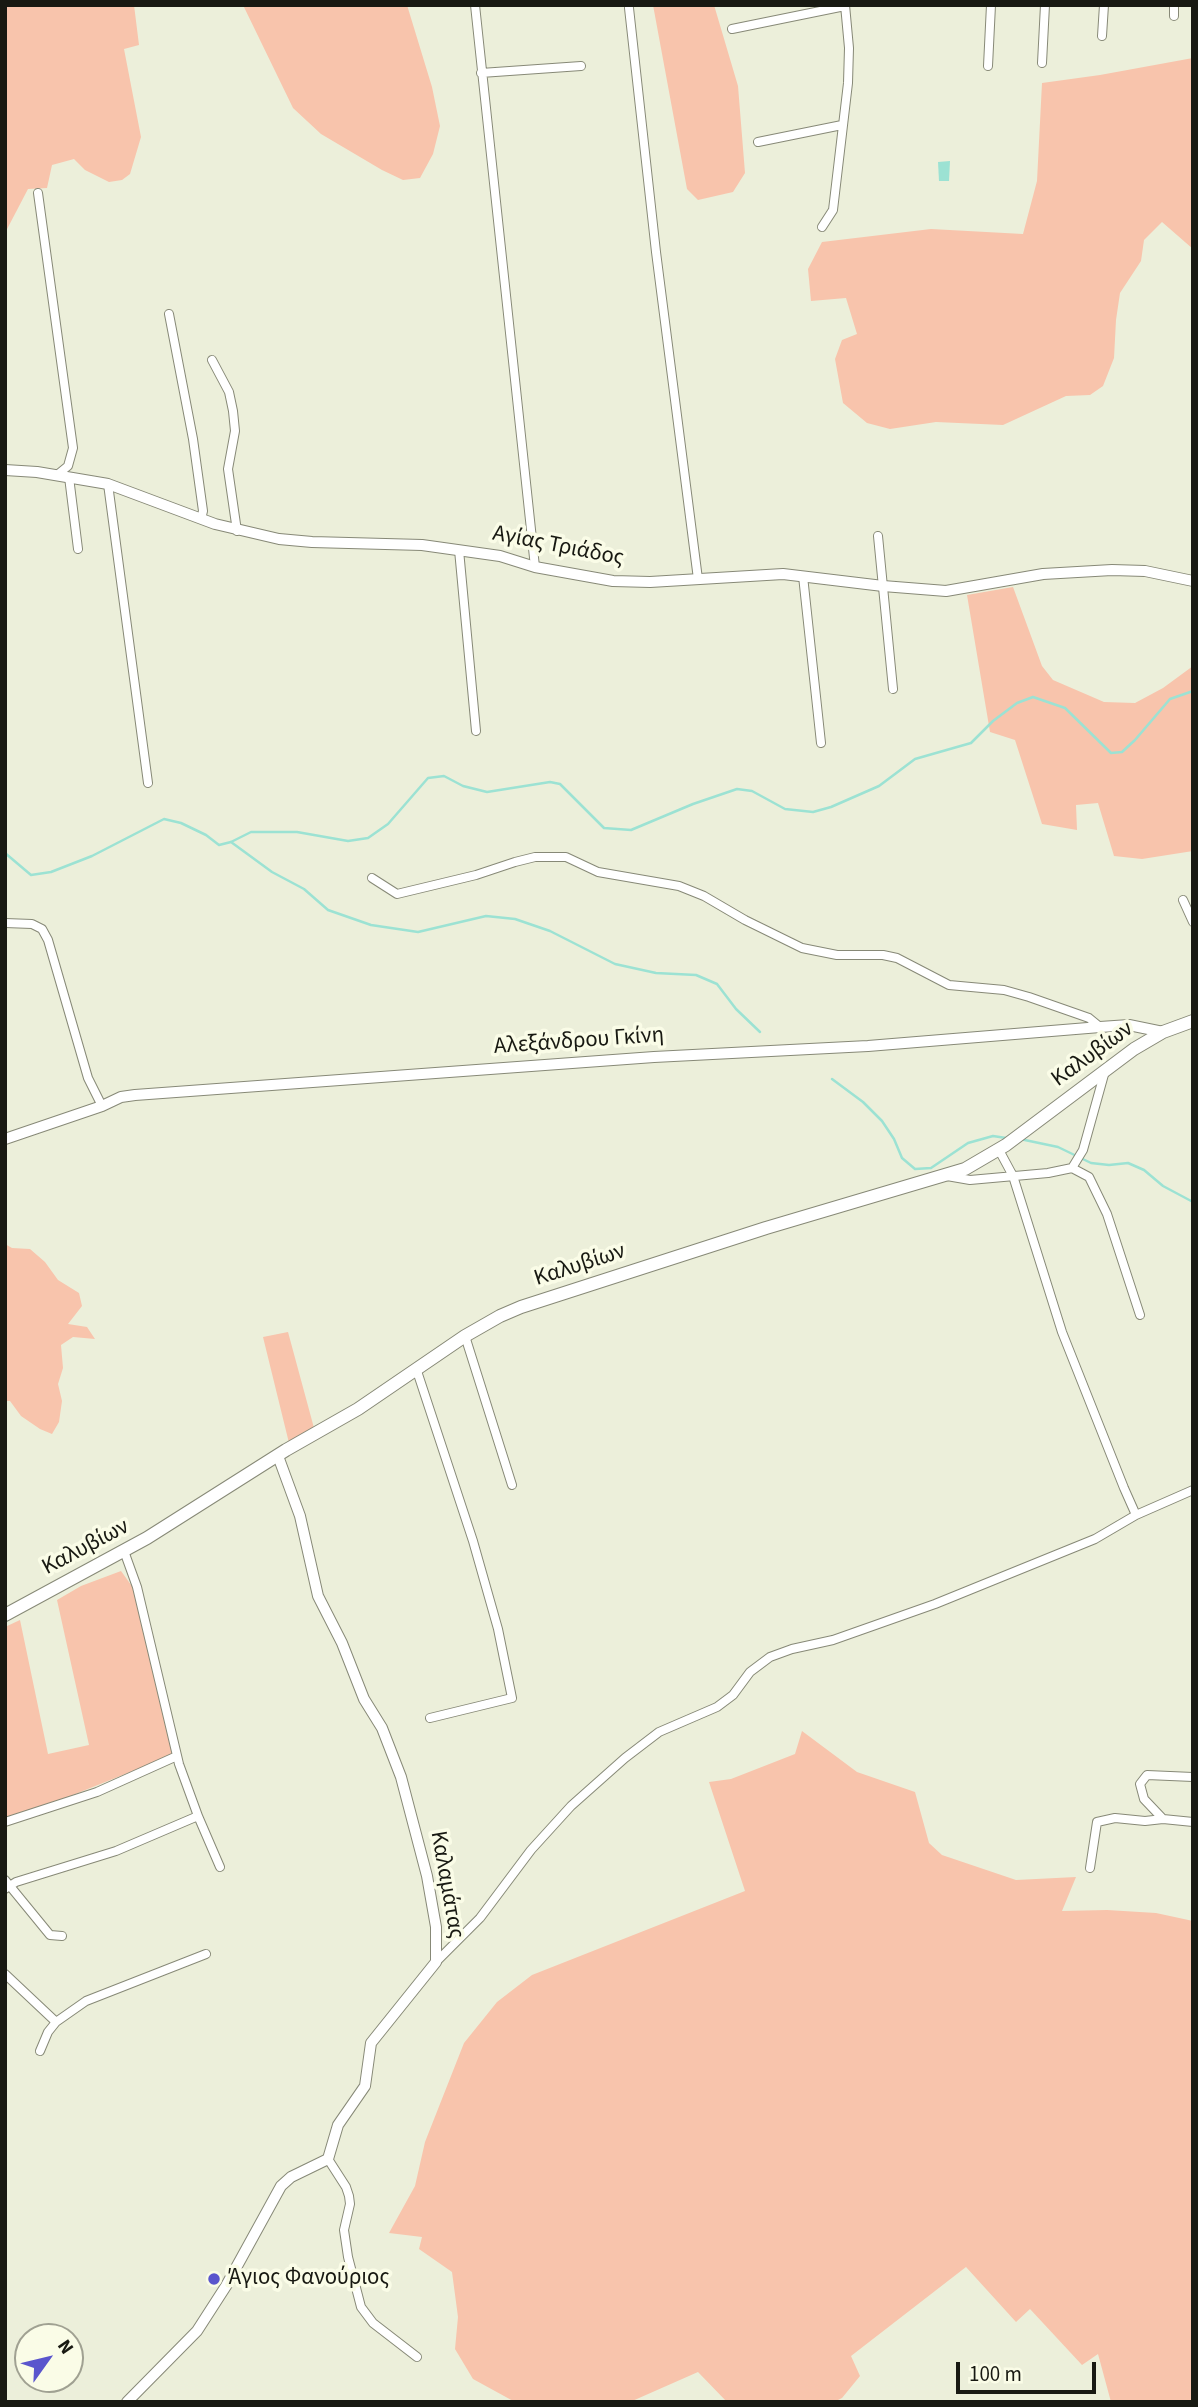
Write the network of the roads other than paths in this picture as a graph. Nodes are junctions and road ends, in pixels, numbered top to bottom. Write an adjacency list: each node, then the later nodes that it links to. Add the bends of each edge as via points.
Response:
1 (475, 5): 14 (street)
2 (991, 5): 13 (street)
3 (1045, 5): 11 (street)
4 (1104, 5): 10 (street)
5 (1174, 5): 8 (street)
6 (845, 6): 9 (street); 15 (street, via 849,48)
7 (629, 8): 32 (street)
8 (1174, 16)
9 (732, 29)
10 (1102, 36)
11 (1042, 63)
12 (581, 66): 14 (street)
13 (988, 66)
14 (481, 73): 30 (street)
15 (842, 125): 16 (street); 18 (street, via 833,210)
16 (758, 142)
17 (38, 192): 22 (street, via 73,447 68,466)
18 (822, 227)
19 (169, 314): 25 (street, via 193,439 204,512)
20 (212, 360): 26 (street, via 233,411 228,469)
21 (5, 470): 22 (street, Αγίας Τριάδος)
22 (57, 475): 23 (street, Αγίας Τριάδος)
23 (69, 477): 24 (street, Αγίας Τριάδος); 28 (street)
24 (108, 484): 25 (street, Αγίας Τριάδος); 38 (street)
25 (201, 519): 26 (street, Αγίας Τριάδος)
26 (237, 531): 29 (street, Αγίας Τριάδος, via 312,542)
27 (878, 536): 34 (street)
28 (78, 549)
29 (459, 550): 30 (street, Αγίας Τριάδος); 36 (street)
30 (535, 567): 32 (street, Αγίας Τριάδος, via 613,582)
31 (803, 576): 32 (street, Αγίας Τριάδος); 34 (street, Αγίας Τριάδος); 37 (street)
32 (698, 579)
33 (1193, 581): 34 (street, Αγίας Τριάδος, via 1112,570 1043,574 946,591)
34 (883, 586): 35 (street)
35 (893, 689)
36 (476, 731)
37 (821, 743)
38 (148, 783)
39 (372, 878): 44 (street, via 397,894 536,857 566,857 598,872 679,886 705,896 802,948 897,958 949,985 1004,990 1089,1018)
40 (1183, 900): 41 (street)
41 (1193, 922)
42 (5, 923): 47 (street, via 32,924 48,940 88,1078)
43 (1193, 1021): 45 (main road, Καλυβίων)
44 (1100, 1027): 45 (street, Αλεξάνδρου Γκίνη, via 1129,1025); 47 (street, Αλεξάνδρου Γκίνη, via 121,1097)
45 (1163, 1032): 46 (main road, Καλυβίων)
46 (1105, 1071): 49 (main road, Καλυβίων); 50 (street, via 1083,1150)
47 (102, 1106): 48 (street, Αλεξάνδρου Γκίνη)
48 (5, 1139)
49 (1003, 1147): 51 (main road, Καλυβίων); 52 (street)
50 (1074, 1165): 52 (street); 53 (street, via 1096,1187 1108,1214)
51 (947, 1176): 52 (street, via 971,1180); 54 (main road, Καλυβίων, via 521,1307)
52 (1013, 1176): 59 (street, via 1062,1332)
53 (1140, 1315)
54 (465, 1336): 55 (main road, Καλυβίων); 57 (street)
55 (416, 1368): 56 (main road, Καλυβίων); 62 (street, via 498,1629 512,1698)
56 (278, 1456): 60 (main road, Καλυβίων); 74 (street, Καλαμάτας, via 300,1516 318,1596 401,1777 427,1876 436,1927)
57 (512, 1485)
58 (1193, 1490): 59 (street)
59 (1136, 1515): 74 (street, via 1095,1539 935,1604 770,1657 717,1707 659,1732 570,1806 480,1918)
60 (124, 1550): 61 (main road, Καλυβίων); 63 (street)
61 (5, 1615)
62 (430, 1718)
63 (177, 1756): 65 (street); 67 (street, via 97,1792)
64 (1193, 1777): 66 (street, via 1147,1775 1140,1784 1144,1799)
65 (198, 1816): 69 (street); 71 (street, via 116,1851)
66 (1163, 1819): 68 (street); 70 (street, via 1097,1822)
67 (5, 1822)
68 (1193, 1822)
69 (220, 1867)
70 (1090, 1868)
71 (7, 1885): 72 (street, via 50,1935)
72 (62, 1936)
73 (206, 1954): 76 (street, via 101,1994)
74 (436, 1962): 78 (street, Καλαμάτας, via 371,2043 365,2086 338,2124)
75 (5, 1974): 76 (street)
76 (56, 2022): 77 (street)
77 (40, 2051)
78 (328, 2159): 79 (street, via 349,2196 344,2230 361,2307 373,2323); 80 (street, via 281,2186 197,2331)
79 (416, 2357)
80 (127, 2402)

